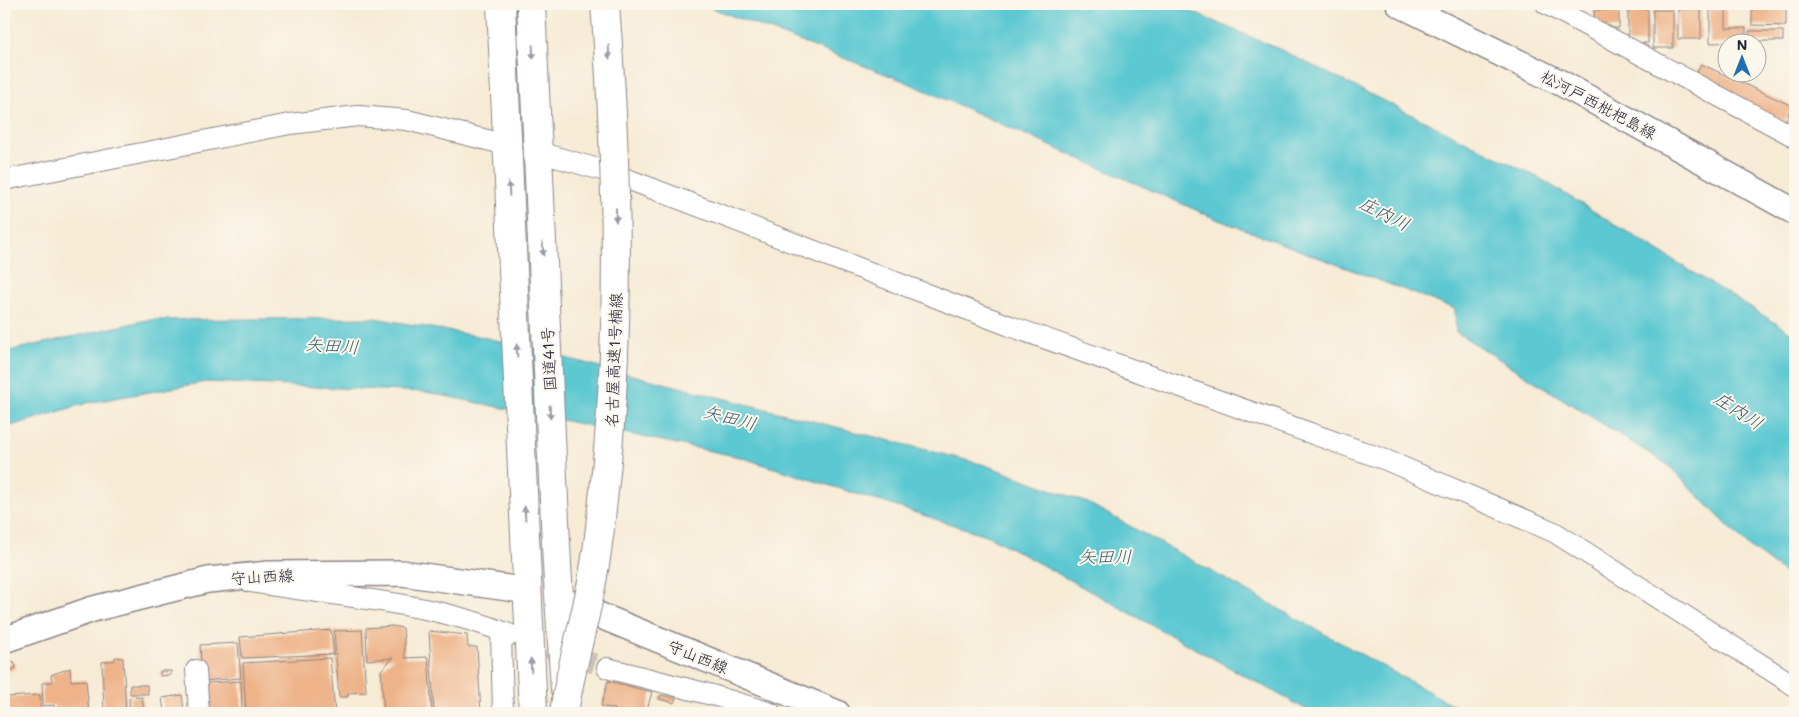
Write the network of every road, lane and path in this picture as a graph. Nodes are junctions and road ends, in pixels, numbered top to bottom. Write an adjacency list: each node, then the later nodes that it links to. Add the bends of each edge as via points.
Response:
1 (502, 4): 8 (highway, 国道41号)
2 (531, 4): 9 (highway, 国道41号, one-way to 9)
3 (587, 4): 22 (highway, 名古屋高速1号楠線, via 598,209 600,374 592,510 579,600)
4 (605, 4): 23 (highway, 名古屋高速1号楠線, one-way to 23, bridge, via 616,207 614,376 602,512 588,603)
5 (1399, 4): 11 (main road, 松河戸西枇杷島線, via 1561,83)
6 (1546, 4): 7 (street)
7 (1795, 137)
8 (507, 145): 10 (street, via 407,120 358,116 290,124); 12 (highway, 国道41号, one-way to 8)
9 (538, 151): 14 (highway, 国道41号, one-way to 14); 18 (street, via 609,172 1010,326 1386,460 1554,532)
10 (4, 180)
11 (1795, 212)
12 (528, 575): 13 (main road, 守山西線, via 514,589 402,573 269,574); 21 (highway, 国道41号, one-way to 12)
13 (226, 578): 15 (main road, 守山西線, via 93,609); 20 (street, via 434,611 506,633)
14 (559, 598): 23 (highway, 国道41号); 25 (main road, 守山西線)
15 (4, 640)
16 (607, 668): 24 (street)
17 (196, 670): 19 (street)
18 (1795, 686)
19 (199, 713)
20 (503, 713)
21 (533, 713)
22 (555, 713)
23 (565, 713)
24 (771, 713)
25 (837, 713)

